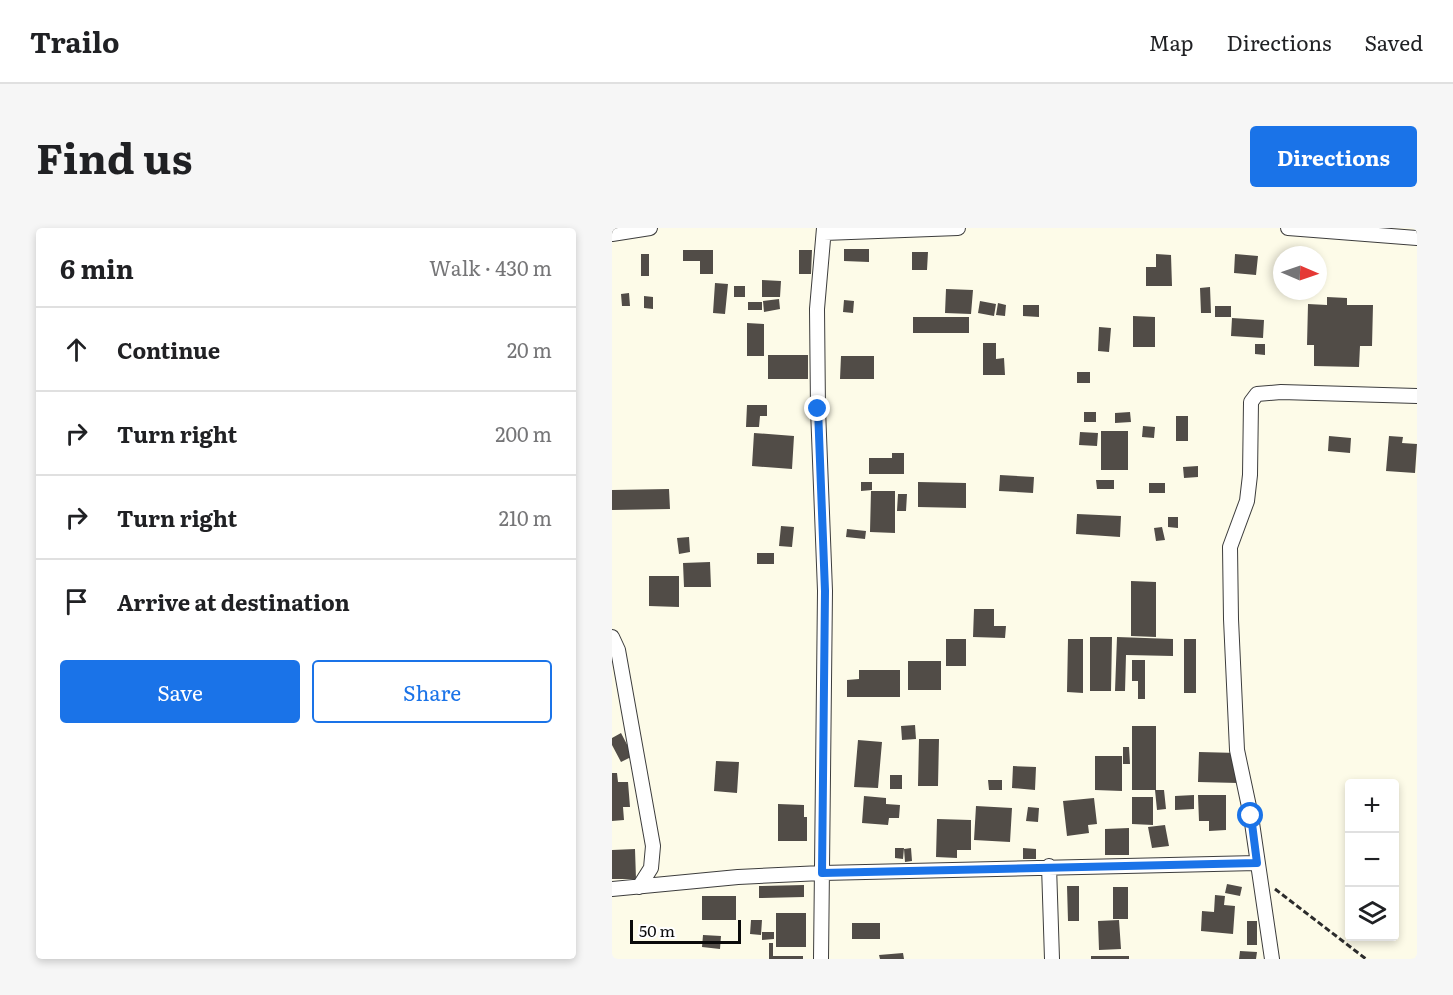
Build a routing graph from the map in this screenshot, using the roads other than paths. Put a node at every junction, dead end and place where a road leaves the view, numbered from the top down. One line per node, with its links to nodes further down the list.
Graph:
1 (650, 228): 5 (street)
2 (958, 228): 4 (street)
3 (1288, 228): 6 (street)
4 (824, 230): 11 (street)
5 (612, 234)
6 (1417, 238)
7 (1417, 396): 9 (street)
8 (612, 637): 12 (street)
9 (1257, 863): 10 (street); 16 (street)
10 (1049, 866): 11 (street); 15 (street)
11 (822, 873): 12 (street); 14 (street)
12 (639, 887): 13 (street)
13 (612, 889)
14 (821, 959)
15 (1052, 959)
16 (1272, 959)

